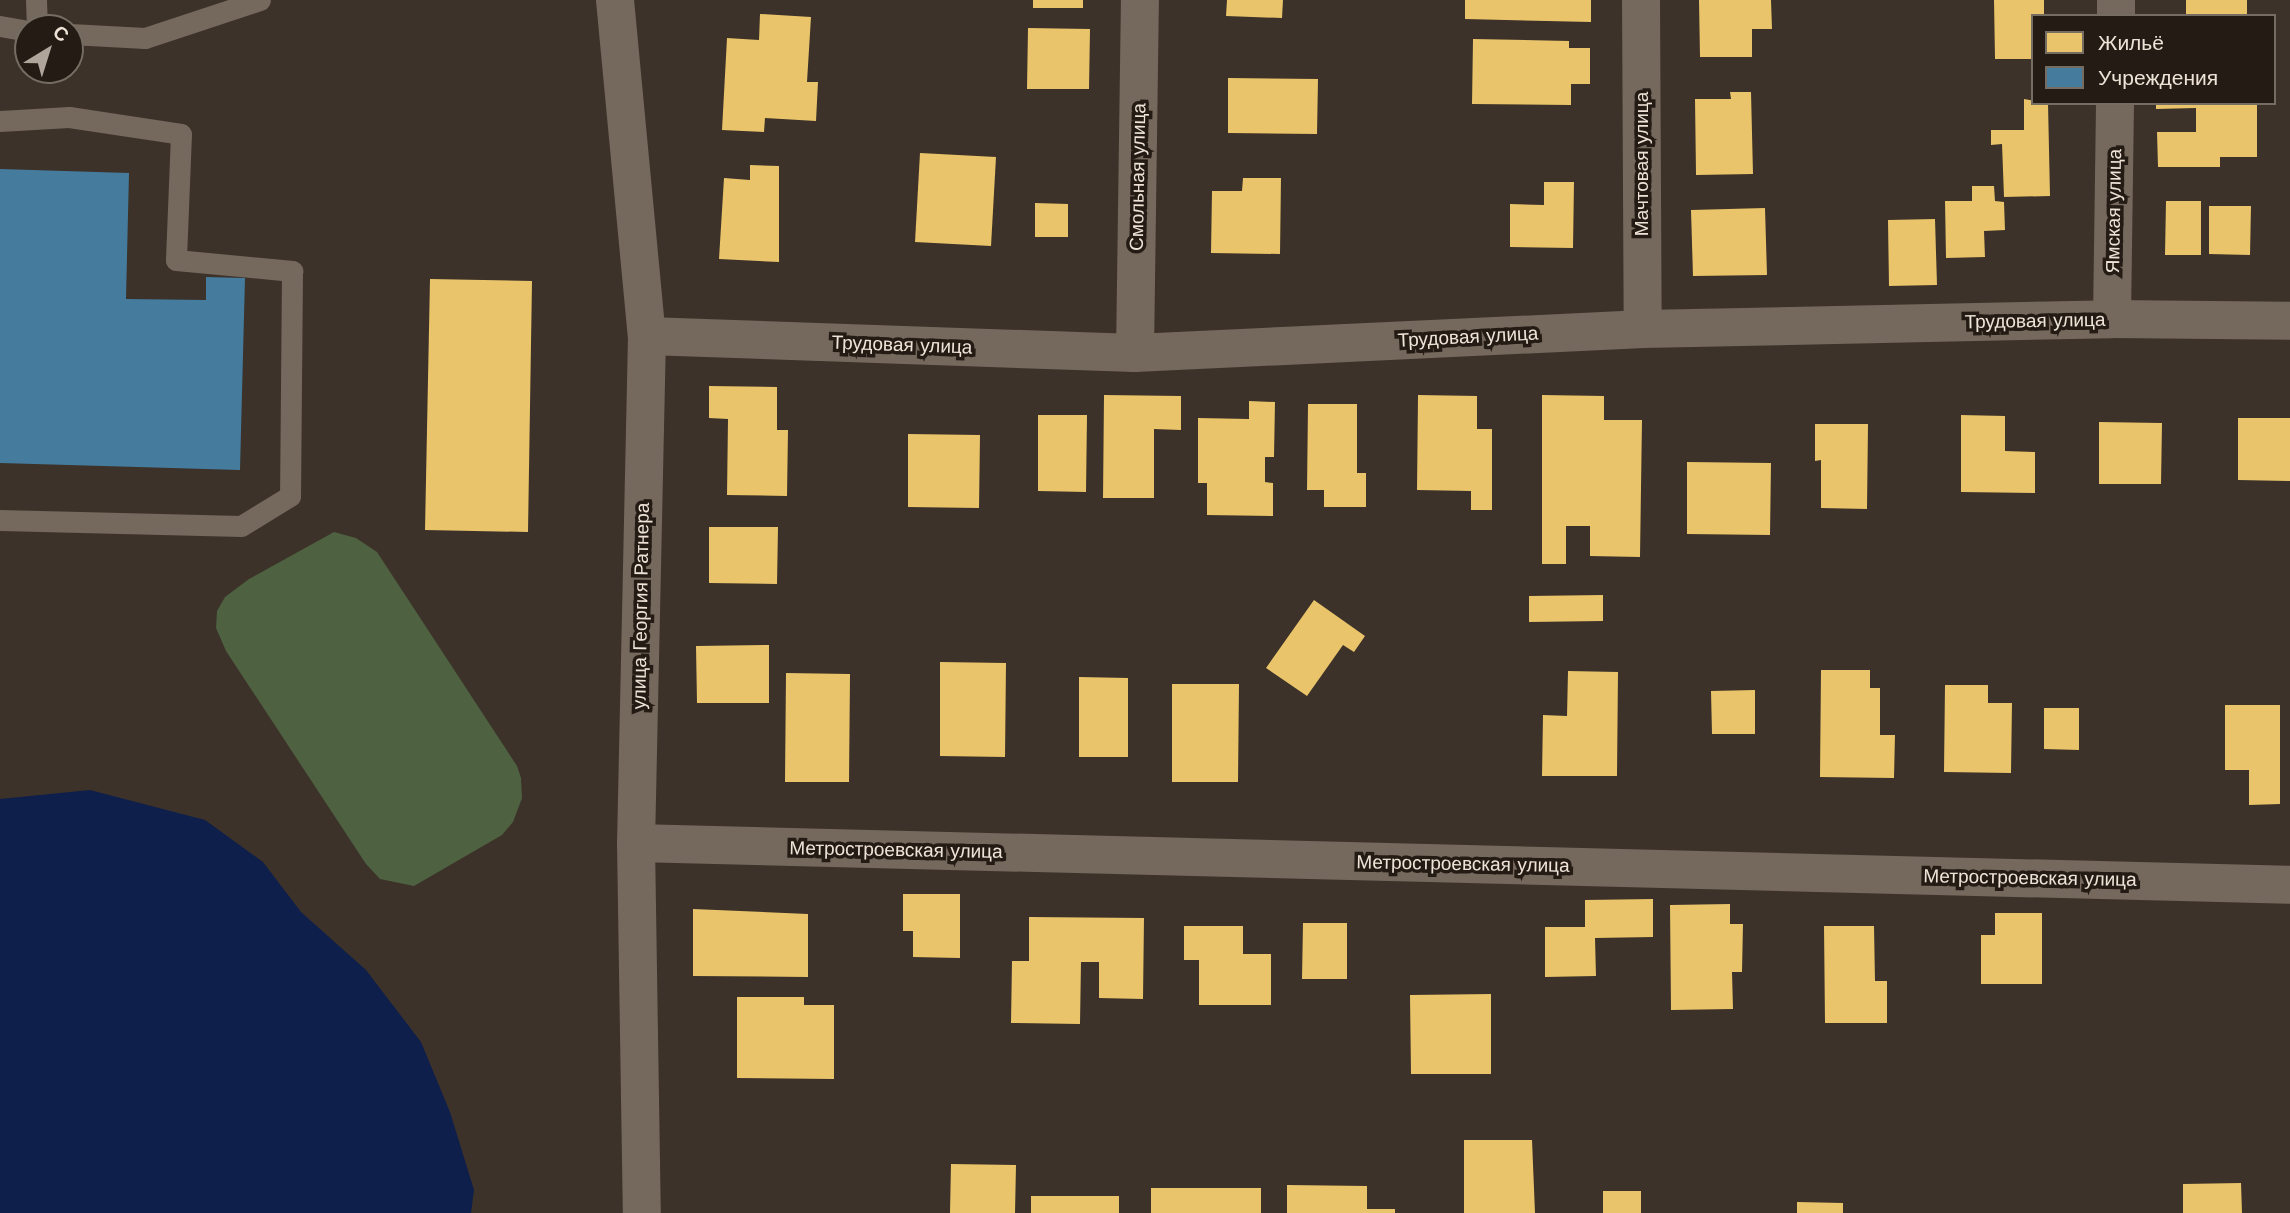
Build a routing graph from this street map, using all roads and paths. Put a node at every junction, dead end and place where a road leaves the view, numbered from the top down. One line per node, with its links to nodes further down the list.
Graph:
1 (260, 0): 5 (lane)
2 (615, 0): 11 (street, улица Георгия Ратнера)
3 (1140, 0): 12 (street, Смольная улица)
4 (1640, 0): 10 (street, Мачтовая улица)
5 (84, 35)
6 (2115, 105): 8 (street, Ямская улица)
7 (0, 121): 13 (lane)
8 (2112, 319): 9 (street, Трудовая улица); 10 (street, Трудовая улица)
9 (2290, 321)
10 (1643, 329): 12 (street, Трудовая улица)
11 (647, 336): 12 (street, Трудовая улица); 14 (street, улица Георгия Ратнера)
12 (1135, 353)
13 (0, 520)
14 (636, 843): 15 (street, Метростроевская улица); 16 (street, улица Георгия Ратнера)
15 (2290, 885)
16 (642, 1213)

